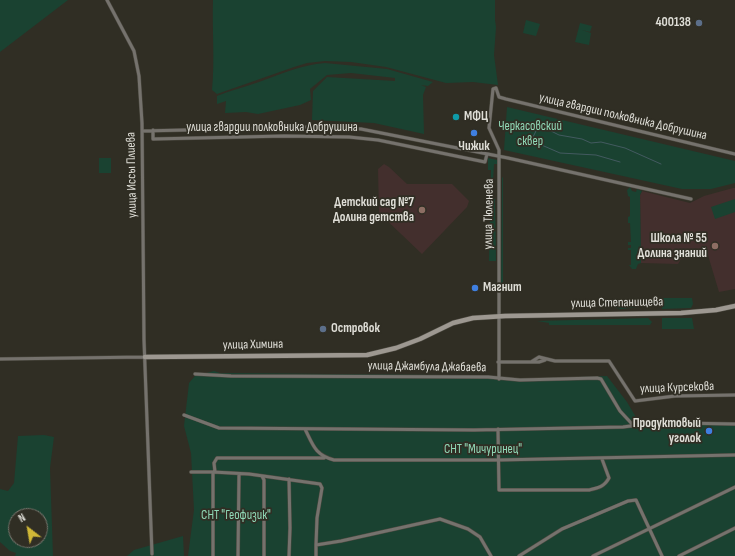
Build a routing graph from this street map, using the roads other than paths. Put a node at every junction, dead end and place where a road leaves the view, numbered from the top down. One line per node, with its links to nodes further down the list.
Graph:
1 (107, 0): 4 (street, улица Иссы Плиева)
2 (506, 99): 6 (street, улица гвардии полковника Добрушина); 7 (street, улица Тюленева)
3 (153, 130): 4 (street, улица гвардии полковника Добрушина); 5 (street, улица гвардии полковника Добрушина); 5 (street, улица гвардии полковника Добрушина)
4 (142, 131): 11 (street, улица Иссы Плиева)
5 (486, 154): 7 (street, улица гвардии полковника Добрушина)
6 (735, 154)
7 (499, 156): 8 (street, улица гвардии полковника Добрушина); 10 (street, улица Тюленева)
8 (691, 199)
9 (735, 306): 10 (street, улица Степанищева)
10 (498, 317): 11 (street, улица Химина); 13 (street, улица Тюленева)
11 (145, 357): 12 (street, улица Химина); 35 (street, улица Иссы Плиева)
12 (0, 359)
13 (498, 362): 15 (street, улица Тюленева); 16 (street, улица Курсекова)
14 (195, 374): 15 (street, улица Джамбула Джабаева)
15 (499, 379): 19 (street, улица Джамбула Джабаева)
16 (735, 395)
17 (184, 415): 20 (street)
18 (735, 424): 19 (street)
19 (633, 425): 21 (street)
20 (305, 429): 21 (street); 23 (street)
21 (498, 430): 25 (street)
22 (735, 455): 24 (street)
23 (324, 458): 25 (street); 27 (street)
24 (602, 459): 25 (street); 25 (street)
25 (498, 460)
26 (191, 472): 27 (street)
27 (214, 472): 28 (street); 36 (street)
28 (239, 474): 29 (street); 37 (street)
29 (262, 476): 30 (street); 38 (street)
30 (290, 479): 34 (street); 39 (street)
31 (735, 487): 33 (street)
32 (735, 528): 45 (street)
33 (650, 529): 42 (street); 43 (street); 44 (street)
34 (316, 545): 40 (street); 41 (street)
35 (152, 554)
36 (213, 556)
37 (238, 556)
38 (264, 556)
39 (288, 556)
40 (316, 556)
41 (491, 556)
42 (519, 556)
43 (593, 556)
44 (662, 556)
45 (679, 556)

